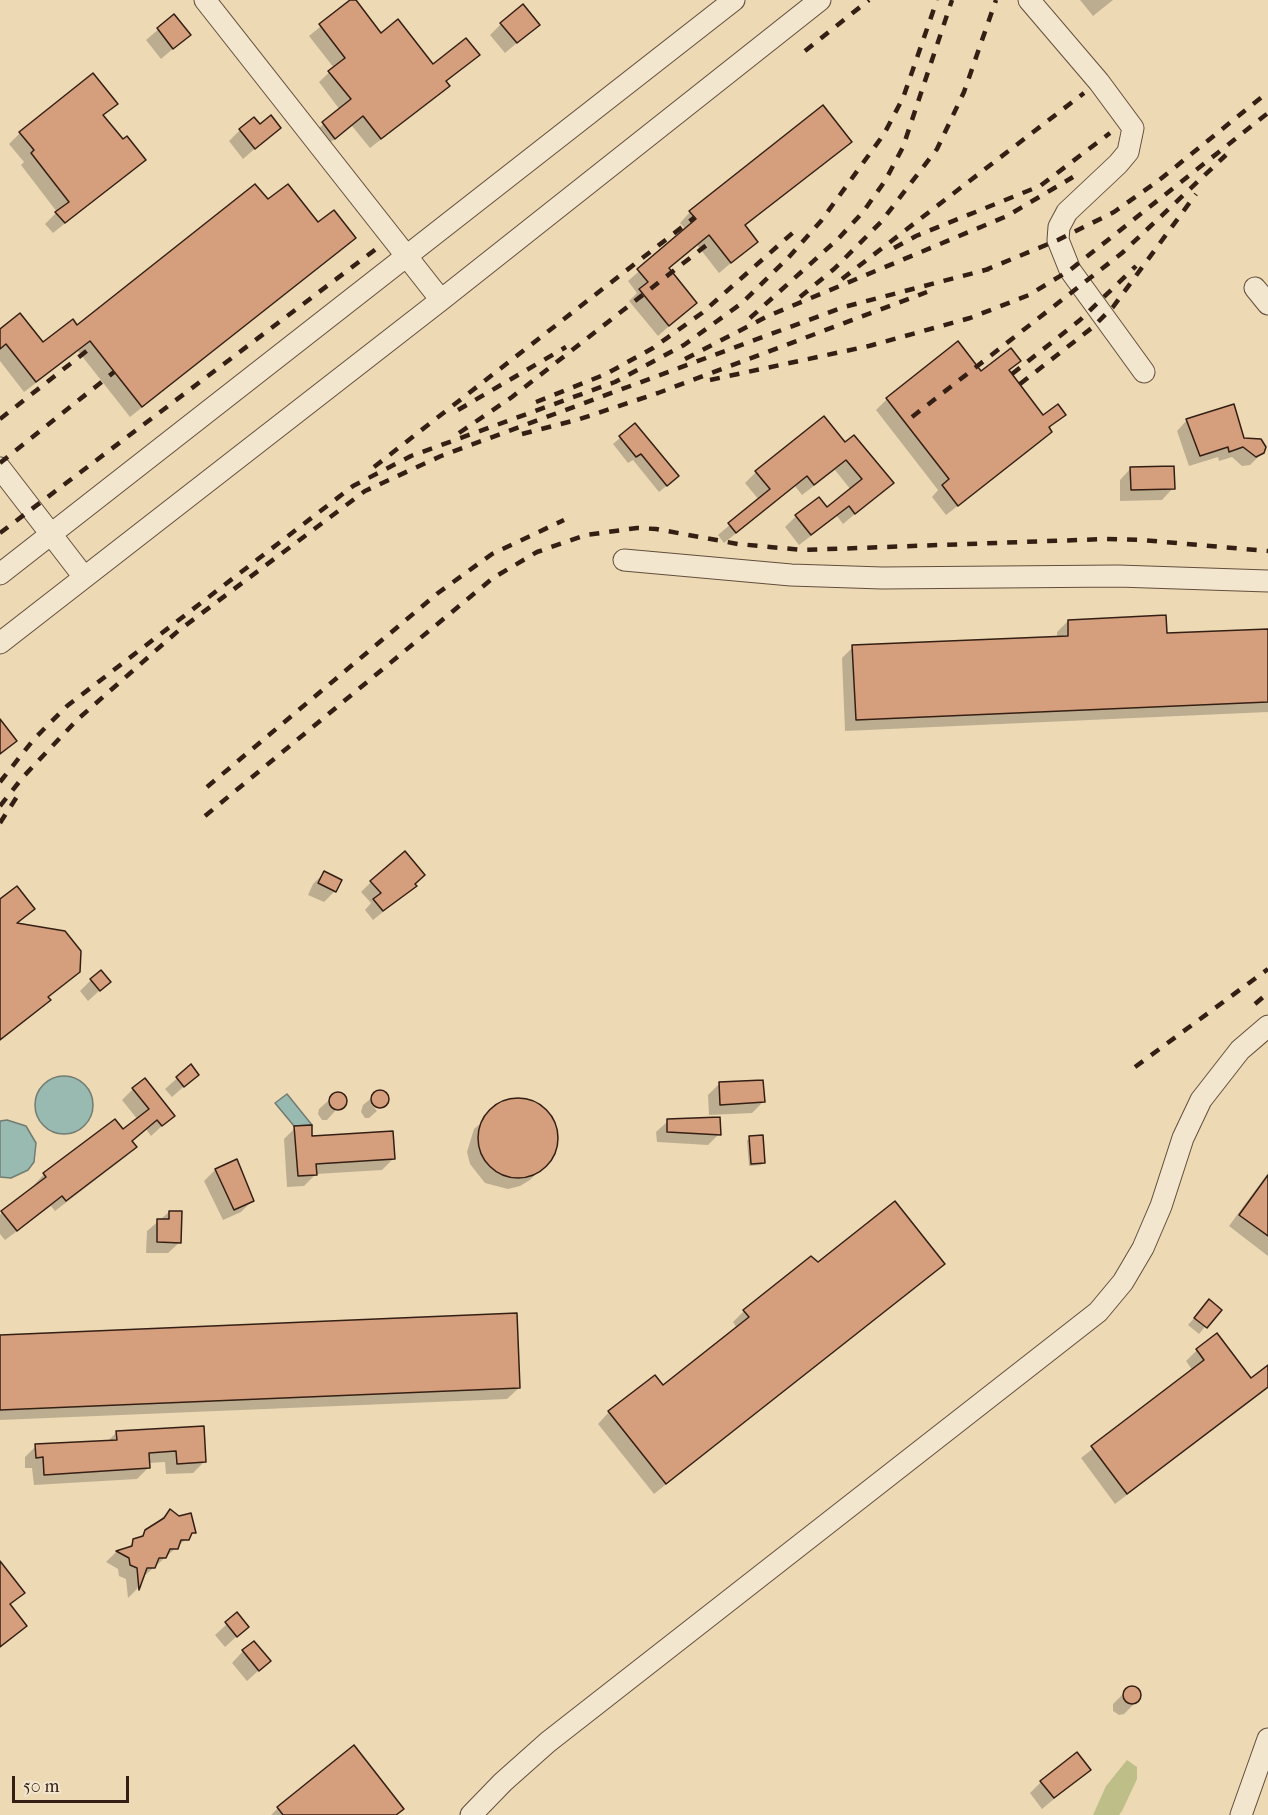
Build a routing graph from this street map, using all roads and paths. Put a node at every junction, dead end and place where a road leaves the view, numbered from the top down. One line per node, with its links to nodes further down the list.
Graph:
1 (205, 0): 5 (lane)
2 (734, 0): 5 (lane)
3 (820, 0): 6 (lane)
4 (1029, 0): 7 (lane)
5 (407, 257): 6 (lane); 9 (lane)
6 (441, 300): 12 (lane)
7 (1144, 372)
8 (0, 468): 9 (lane)
9 (51, 534): 11 (lane); 12 (lane)
10 (624, 560): 13 (lane)
11 (0, 574)
12 (84, 577): 14 (lane)
13 (1268, 581)
14 (0, 643)
15 (1268, 1026): 17 (lane)
16 (1268, 1739): 18 (lane)
17 (471, 1815)
18 (1240, 1815)

